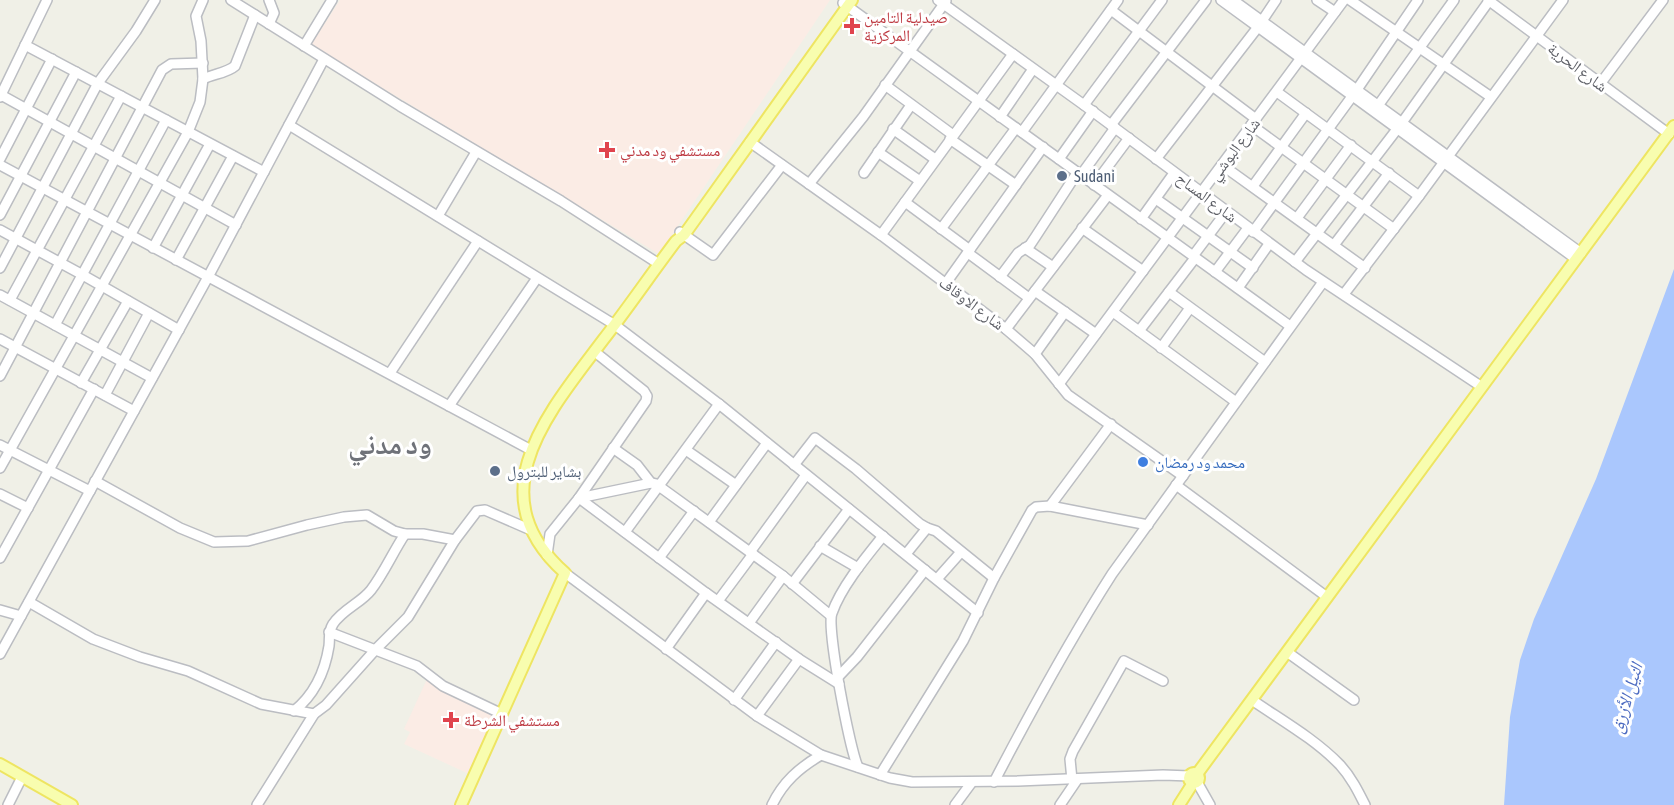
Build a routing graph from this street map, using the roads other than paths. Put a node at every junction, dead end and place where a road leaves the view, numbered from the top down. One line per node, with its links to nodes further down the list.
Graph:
1 (47, 0): 31 (street)
2 (155, 0): 45 (street)
3 (203, 0): 40 (street)
4 (231, 0): 25 (street)
5 (269, 0): 26 (street)
6 (332, 0): 32 (street)
7 (1118, 0): 23 (street)
8 (1162, 0): 28 (street)
9 (1206, 0): 35 (street)
10 (1221, 0): 27 (street)
11 (1276, 0): 27 (street)
12 (1317, 0): 24 (street)
13 (1344, 0): 24 (street, شارع البوشي)
14 (1350, 0): 29 (street)
15 (1418, 0): 29 (street)
16 (1454, 0): 33 (street)
17 (1489, 0): 30 (street, شارع الحرية); 41 (street)
18 (1563, 0): 30 (street)
19 (1663, 0): 46 (street)
20 (942, 1): 34 (street); 36 (street, شارع المساح)
21 (1236, 1): 27 (street)
22 (847, 2): 34 (street); 56 (main road)
23 (1111, 10): 28 (street); 48 (street)
24 (1335, 12): 37 (street, شارع البوشي)
25 (255, 15): 26 (street); 44 (street)
26 (269, 24): 32 (street)
27 (1260, 24): 37 (street); 49 (street)
28 (1139, 31): 35 (street); 58 (street)
29 (1397, 32): 33 (street); 51 (street)
30 (1536, 36): 46 (street, شارع الحرية); 54 (street)
31 (25, 45): 38 (street); 52 (street)
32 (304, 46): 39 (street)
33 (1420, 48): 41 (street); 59 (street)
34 (909, 52): 47 (street); 55 (street)
35 (1166, 53): 49 (street); 69 (street)
36 (1013, 54): 42 (street, شارع المساح); 55 (street)
37 (1303, 56): 50 (street, شارع البوشي); 51 (street)
38 (52, 59): 43 (street); 61 (street)
39 (324, 59): 68 (street); 85 (street)
40 (203, 63): 44 (street); 60 (street)
41 (1444, 64): 54 (street); 70 (street)
42 (1033, 69): 48 (street, شارع المساح); 64 (street)
43 (76, 72): 45 (street); 66 (street)
44 (203, 79): 75 (street)
45 (98, 83): 53 (street); 76 (street)
46 (1600, 84): 74 (street, شارع الحرية)
47 (885, 85): 57 (street); 110 (street)
48 (1056, 85): 58 (street, شارع المساح); 73 (street)
49 (1212, 87): 67 (street); 92 (street)
50 (1277, 92): 63 (street); 67 (street, شارع البوشي)
51 (1354, 94): 59 (street); 70 (street); 72 (street)
52 (0, 96): 61 (street)
53 (121, 96): 60 (street); 81 (street)
54 (1491, 97): 93 (street)
55 (979, 102): 64 (street); 77 (street)
56 (774, 103): 79 (main road); 143 (main road)
57 (911, 105): 71 (street); 77 (street)
58 (1084, 105): 62 (street, شارع المساح)
59 (1377, 106): 70 (street)
60 (143, 107): 65 (street); 88 (street)
61 (26, 109): 66 (street); 89 (street)
62 (1093, 111): 69 (street, شارع المساح); 91 (street)
63 (1306, 113): 72 (street); 84 (street)
64 (1000, 117): 73 (street)
65 (166, 120): 75 (street); 100 (street)
66 (49, 122): 76 (street); 106 (street)
67 (1254, 122): 84 (street); 99 (street, شارع البوشي)
68 (289, 125): 101 (street); 129 (street)
69 (1113, 127): 78 (street, شارع المساح); 105 (street)
70 (1399, 127): 93 (street); 94 (street)
71 (893, 129): 86 (street); 90 (street)
72 (1328, 129): 82 (street); 95 (street)
73 (1019, 130): 83 (street); 98 (street)
74 (1671, 130): 155 (main road)
75 (188, 132): 80 (street); 109 (street)
76 (71, 134): 81 (street); 114 (street)
77 (952, 137): 90 (street); 98 (street)
78 (1129, 138): 92 (street, شارع المساح); 112 (street)
79 (750, 142): 97 (street, شارع الاوقاف); 143 (main road)
80 (210, 144): 87 (street); 116 (street)
81 (94, 146): 88 (street); 121 (street)
82 (1351, 146): 94 (street); 107 (street)
83 (1043, 147): 91 (street); 111 (street)
84 (1281, 147): 95 (street); 113 (street)
85 (476, 152): 129 (street); 160 (street)
86 (878, 152): 103 (street); 108 (street)
87 (233, 156): 101 (street); 124 (street)
88 (116, 158): 100 (street); 127 (street)
89 (0, 159)
90 (935, 159): 108 (street)
91 (1059, 159): 105 (street)
92 (1156, 159): 102 (street, شارع المساح)
93 (1445, 160): 119 (street); 155 (street)
94 (1373, 161): 104 (street); 118 (street)
95 (1303, 163): 107 (street); 123 (street)
96 (0, 165): 106 (street)
97 (782, 165): 110 (street, شارع الاوقاف); 143 (street)
98 (987, 165): 111 (street); 136 (street)
99 (1222, 165): 113 (street); 115 (street, شارع البوشي)
100 (138, 170): 109 (street); 133 (street)
101 (264, 172): 134 (street)
102 (1174, 172): 115 (street, شارع المساح); 120 (street)
103 (864, 173)
104 (1389, 173): 119 (street); 125 (street)
105 (1079, 174): 112 (street); 151 (street)
106 (21, 176): 114 (street); 128 (street)
107 (1325, 179): 118 (street); 131 (street)
108 (920, 181): 122 (street)
109 (160, 183): 116 (street); 142 (street)
110 (809, 184): 141 (street, شارع الاوقاف)
111 (1016, 185): 153 (street)
112 (1094, 185): 117 (street)
113 (1253, 186): 123 (street)
114 (42, 188): 121 (street); 145 (street)
115 (1202, 193): 126 (street, شارع المساح); 130 (street, شارع البوشي)
116 (183, 195): 124 (street); 150 (street)
117 (1108, 195): 132 (street); 135 (street)
118 (1347, 195): 125 (street); 140 (street)
119 (1419, 196): 137 (street)
120 (1156, 199): 130 (street); 132 (street)
121 (65, 200): 127 (street); 152 (street)
122 (905, 202): 136 (street); 141 (street)
123 (1275, 202): 131 (street); 139 (street)
124 (205, 207): 134 (street); 157 (street)
125 (1363, 207): 137 (street); 149 (street)
126 (1226, 212): 139 (street, شارع المساح); 144 (street)
127 (87, 213): 133 (street); 158 (street)
128 (0, 216)
129 (438, 216): 147 (street)
130 (1183, 218): 144 (street); 146 (street, شارع البوشي)
131 (1297, 218): 140 (street)
132 (1141, 219): 146 (street)
133 (108, 224): 142 (street); 167 (street)
134 (236, 225): 168 (street)
135 (1083, 228): 161 (street); 165 (street)
136 (941, 229): 153 (street)
137 (1394, 229): 164 (street)
138 (0, 230): 145 (street)
139 (1250, 230): 148 (street, شارع المساح); 154 (street)
140 (1317, 233): 149 (street); 159 (street)
141 (880, 235): 172 (street, شارع الاوقاف)
142 (130, 236): 150 (street); 173 (street)
143 (680, 236): 160 (main road)
144 (1208, 236): 154 (street); 156 (street)
145 (16, 238): 152 (street); 162 (street)
146 (1168, 238): 156 (street); 165 (street, شارع البوشي)
147 (478, 242): 170 (street); 203 (street)
148 (1269, 244): 159 (street, شارع المساح); 163 (street)
149 (1334, 245): 164 (street)
150 (153, 248): 157 (street)
151 (1025, 248): 161 (street); 169 (street)
152 (38, 250): 158 (street); 179 (street)
153 (969, 252): 169 (street); 172 (street)
154 (1230, 252): 163 (street); 166 (street)
155 (1578, 256): 208 (main road)
156 (1194, 257): 166 (street); 175 (street)
157 (176, 260): 168 (street)
158 (60, 262): 167 (street); 184 (street)
159 (1295, 262): 171 (street, شارع المساح)
160 (659, 264): 187 (main road)
161 (1053, 267): 176 (street)
162 (0, 268)
163 (1253, 268): 174 (street)
164 (1365, 268): 177 (street)
165 (1143, 271): 183 (street, شارع البوشي)
166 (1215, 272): 174 (street)
167 (81, 274): 173 (street); 186 (street)
168 (208, 277): 190 (street); 203 (street)
169 (1000, 277): 176 (street)
170 (537, 278): 187 (street); 213 (street)
171 (1323, 282): 177 (street, شارع المساح); 188 (street)
172 (946, 283): 189 (street, شارع الاوقاف)
173 (103, 286): 180 (street); 193 (street)
174 (1238, 288): 188 (street)
175 (1169, 292): 181 (street); 191 (street)
176 (1032, 294): 182 (street); 189 (street)
177 (1344, 294): 208 (street, شارع المساح)
178 (0, 295): 179 (street)
179 (10, 300): 184 (street)
180 (128, 301): 185 (street); 197 (street)
181 (1190, 308): 196 (street); 201 (street)
182 (1065, 312): 192 (street); 199 (street)
183 (1113, 312): 191 (street); 192 (street, شارع البوشي)
184 (33, 313): 186 (street); 195 (street)
185 (149, 313): 190 (street); 200 (street)
186 (55, 325): 193 (street)
187 (615, 325): 198 (main road); 212 (street)
188 (1290, 326): 201 (street)
189 (1006, 329): 199 (street, شارع الاوقاف)
190 (179, 330): 205 (street)
191 (1139, 331): 196 (street)
192 (1096, 334): 207 (street, شارع البوشي)
193 (75, 336): 197 (street); 202 (street)
194 (0, 339): 195 (street)
195 (14, 347): 202 (street); 204 (street)
196 (1161, 348): 211 (street)
197 (100, 350): 200 (street); 206 (street)
198 (595, 352): 218 (street); 220 (main road)
199 (1035, 354): 207 (street, شارع الاوقاف)
200 (123, 362): 205 (street); 210 (street)
201 (1265, 362): 211 (street)
202 (55, 369): 206 (street); 219 (street)
203 (390, 373): 213 (street)
204 (0, 376)
205 (152, 378): 214 (street)
206 (81, 382): 209 (street)
207 (1059, 384): 215 (street, شارع الاوقاف)
208 (1482, 387): 261 (main road)
209 (94, 389): 210 (street); 224 (street)
210 (105, 395): 214 (street)
211 (1236, 402): 226 (street)
212 (718, 404): 216 (street); 221 (street)
213 (449, 406): 220 (street)
214 (134, 411): 227 (street)
215 (1111, 424): 226 (street, شارع الاوقاف); 234 (street)
216 (767, 443): 222 (street); 229 (street)
217 (0, 445): 219 (street)
218 (613, 448): 228 (street); 233 (street)
219 (10, 450): 223 (street); 224 (street)
220 (531, 450): 241 (main road)
221 (687, 450): 228 (street); 229 (street)
222 (794, 465): 225 (street); 240 (street)
223 (0, 468)
224 (49, 470): 231 (street); 235 (street)
225 (806, 475): 236 (street); 248 (street)
226 (1183, 476): 230 (street)
227 (95, 481): 231 (street); 243 (street)
228 (656, 485): 233 (street); 237 (street); 242 (street)
229 (736, 485): 238 (street)
230 (1176, 485): 239 (street); 261 (street)
231 (90, 491): 263 (street)
232 (0, 494): 235 (street)
233 (579, 498): 242 (street); 250 (street)
234 (1050, 506): 239 (street); 257 (street)
235 (28, 508): 251 (street)
236 (849, 509): 244 (street); 246 (street)
237 (694, 511): 238 (street); 252 (street)
238 (709, 522): 248 (street)
239 (1149, 525): 293 (street)
240 (927, 528): 247 (street); 249 (street)
241 (531, 530): 245 (street); 250 (main road)
242 (625, 532): 252 (street)
243 (405, 534): 245 (street); 269 (street)
244 (883, 536): 249 (street); 253 (street)
245 (455, 540): 271 (street)
246 (820, 546): 253 (street); 259 (street)
247 (961, 552): 257 (street); 258 (street)
248 (751, 553): 256 (street); 262 (street)
249 (906, 554): 254 (street)
250 (547, 555): 255 (main road)
251 (0, 558)
252 (659, 558): 260 (street)
253 (858, 567): 266 (street)
254 (925, 570): 258 (street); 276 (street)
255 (565, 573): 272 (street); 283 (main road)
256 (783, 576): 259 (street); 268 (street)
257 (994, 578): 265 (street)
258 (937, 579): 265 (street)
259 (792, 584): 266 (street)
260 (706, 593): 262 (street); 272 (street)
261 (1327, 597): 273 (main road)
262 (718, 601): 268 (street)
263 (29, 602): 267 (street); 281 (street)
264 (0, 610): 267 (street)
265 (978, 613): 288 (street)
266 (830, 615): 276 (street)
267 (21, 616): 274 (street)
268 (749, 623): 270 (street)
269 (329, 632): 271 (street); 281 (street)
270 (776, 642): 275 (street); 278 (street)
271 (376, 649): 282 (street); 283 (street)
272 (666, 649): 278 (street)
273 (1287, 652): 279 (main road); 280 (street)
274 (0, 654)
275 (799, 659): 276 (street); 284 (street)
276 (839, 680): 287 (street)
277 (1163, 681): 291 (street)
278 (734, 700): 284 (street)
279 (1252, 700): 290 (main road); 303 (street)
280 (1354, 700)
281 (294, 711): 282 (street)
282 (314, 714): 296 (street)
283 (502, 714): 297 (main road)
284 (757, 716): 285 (street)
285 (821, 756): 287 (street); 298 (street)
286 (0, 764): 289 (main road)
287 (858, 767): 288 (street)
288 (880, 775): 292 (street)
289 (22, 777): 294 (street); 295 (main road)
290 (1194, 779): 291 (street); 301 (main road); 302 (street)
291 (1074, 780): 293 (street); 300 (street)
292 (972, 782): 293 (street); 299 (street)
293 (994, 782)
294 (8, 805)
295 (72, 805)
296 (257, 805)
297 (461, 805)
298 (772, 805)
299 (955, 805)
300 (1060, 805)
301 (1179, 805)
302 (1210, 805)
303 (1365, 805)

